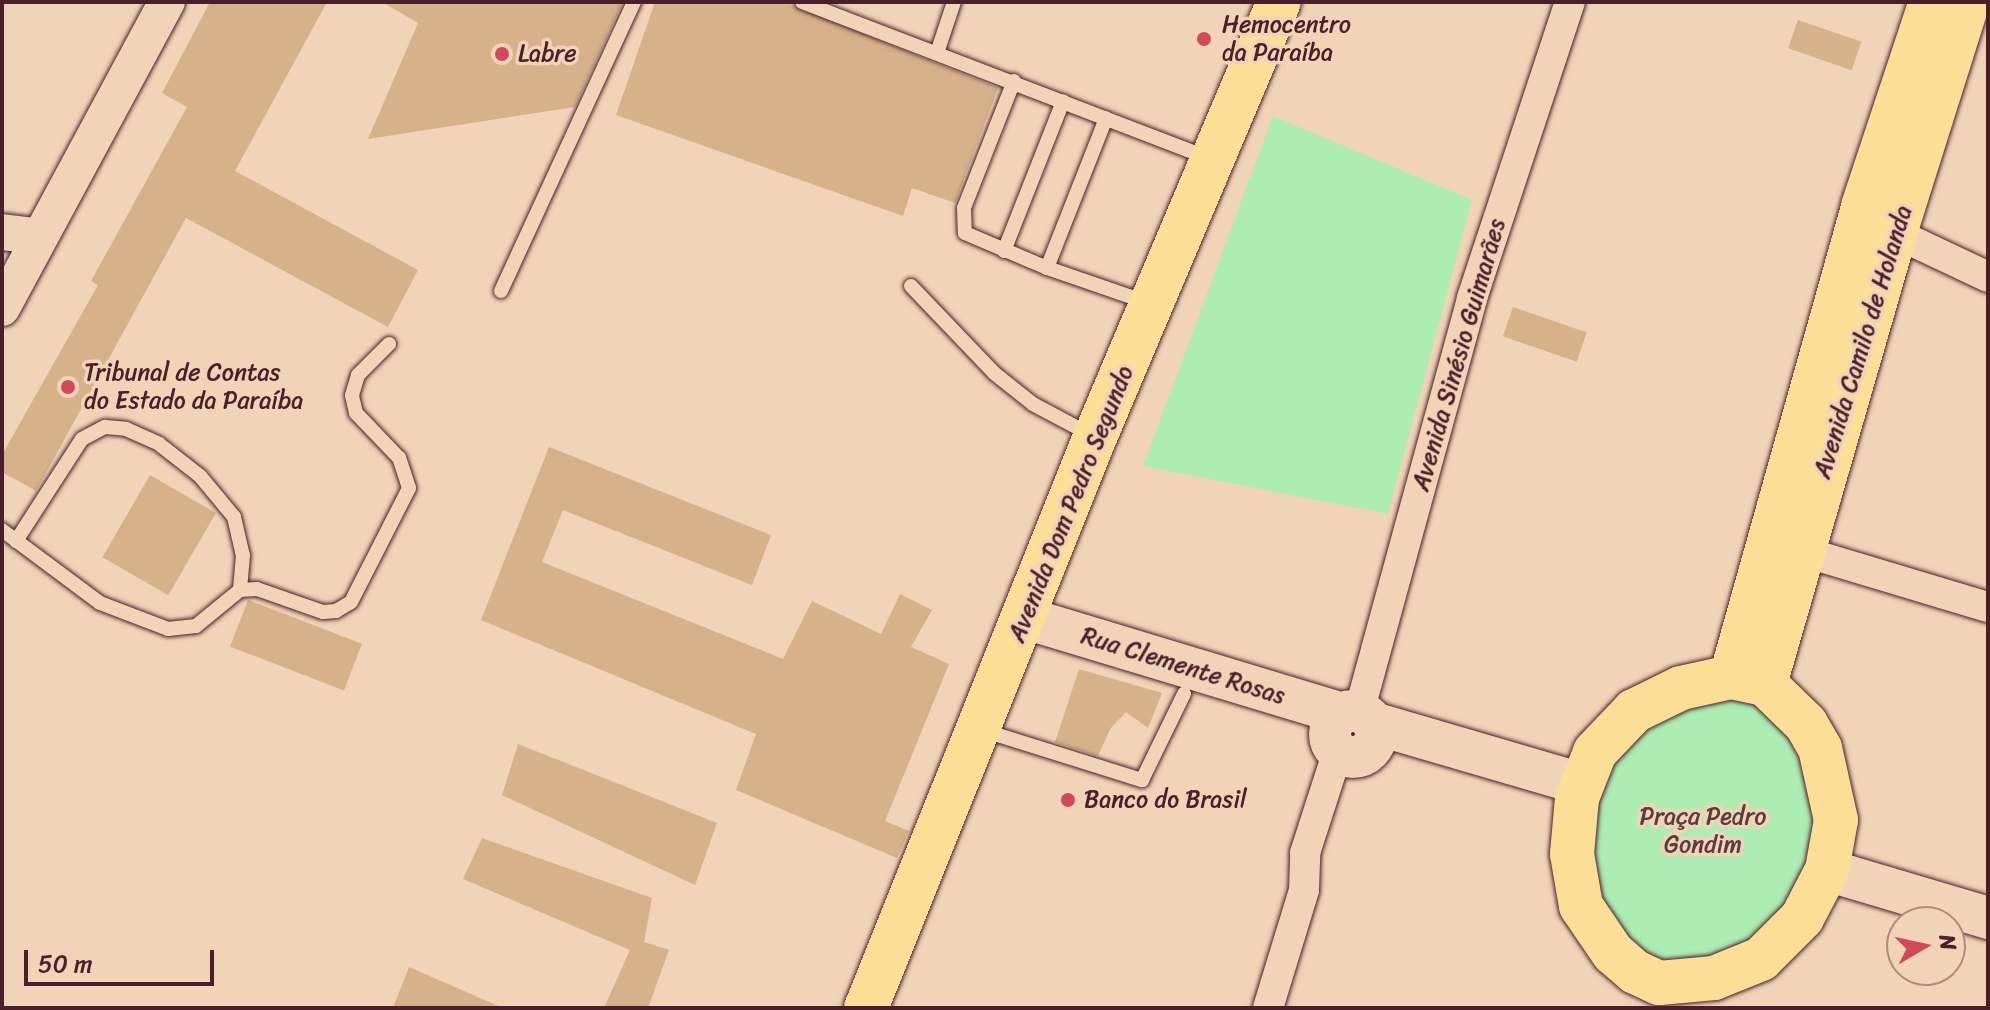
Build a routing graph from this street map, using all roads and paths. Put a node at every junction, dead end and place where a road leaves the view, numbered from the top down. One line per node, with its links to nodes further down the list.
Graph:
1 (167, 2): 16 (street)
2 (634, 2): 21 (lane)
3 (802, 2): 9 (lane)
4 (954, 2): 9 (lane)
5 (1279, 2): 13 (main road, Avenida Dom Pedro Segundo)
6 (1570, 2): 35 (street, Avenida Sinésio Guimarães)
7 (1931, 2): 32 (main road, Avenida Camilo de Holanda)
8 (1968, 2): 15 (main road, Avenida Camilo de Holanda)
9 (937, 53): 10 (lane)
10 (1014, 81): 11 (lane); 17 (lane)
11 (1063, 101): 12 (lane); 17 (lane)
12 (1106, 118): 13 (lane); 18 (lane)
13 (1214, 161): 22 (main road, Avenida Dom Pedro Segundo)
14 (2, 232): 16 (street)
15 (1895, 233): 19 (street); 28 (main road, Avenida Camilo de Holanda)
16 (40, 237): 23 (street)
17 (1004, 251): 18 (lane)
18 (1047, 268): 22 (lane)
19 (1988, 277)
20 (911, 286): 25 (lane)
21 (501, 291)
22 (1153, 304): 25 (main road, Avenida Dom Pedro Segundo)
23 (2, 308)
24 (389, 344): 29 (lane)
25 (1095, 437): 31 (main road, Avenida Dom Pedro Segundo)
26 (2, 530): 27 (lane)
27 (16, 541): 29 (lane); 29 (lane)
28 (1801, 551): 30 (street); 32 (main road, Avenida Camilo de Holanda)
29 (240, 590)
30 (1988, 607)
31 (1021, 629): 33 (main road, Rua Clemente Rosas); 34 (main road, Avenida Dom Pedro Segundo); 35 (main road, Rua Clemente Rosas)
32 (1748, 681): 36 (main road); 37 (main road)
33 (1184, 694): 34 (lane); 35 (main road, Rua Clemente Rosas)
34 (978, 729): 40 (main road, Avenida Dom Pedro Segundo)
35 (1352, 735): 36 (main road, Rua Clemente Rosas); 41 (street, Avenida Sinésio Guimarães)
36 (1578, 796): 39 (main road)
37 (1827, 870): 38 (main road); 39 (main road)
38 (1988, 918)
39 (1656, 996)
40 (866, 1008)
41 (1268, 1008)

